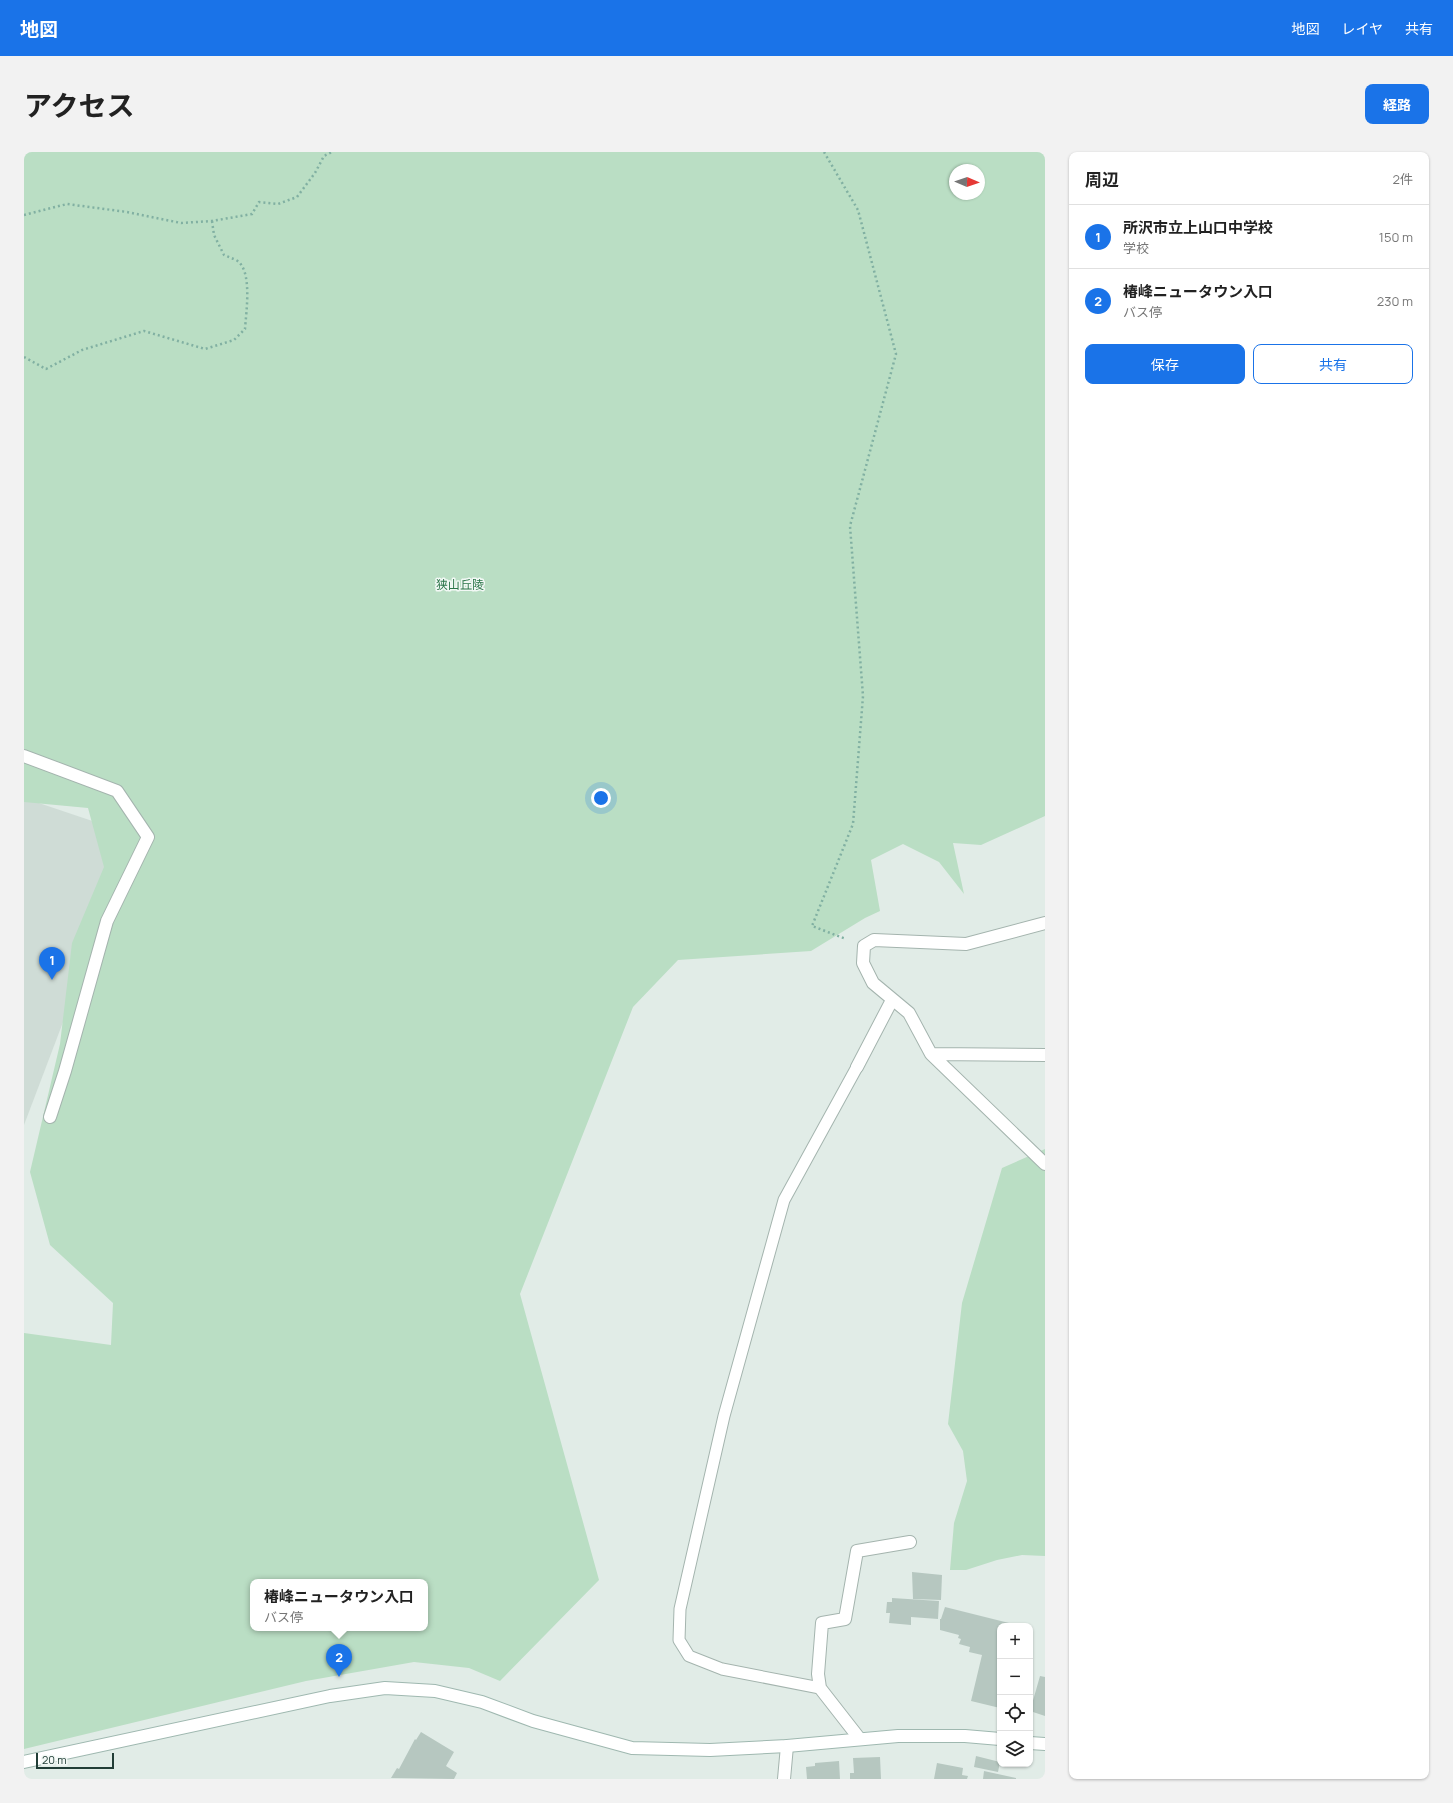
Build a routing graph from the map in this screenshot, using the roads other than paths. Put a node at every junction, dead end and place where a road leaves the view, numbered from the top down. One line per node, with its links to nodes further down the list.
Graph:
1 (24, 756): 7 (street)
2 (1045, 924): 3 (street)
3 (892, 1000): 4 (street); 6 (street)
4 (930, 1054): 5 (street); 8 (street)
5 (1045, 1055)
6 (857, 1067): 10 (lane)
7 (50, 1117)
8 (1045, 1164)
9 (910, 1542): 10 (street)
10 (820, 1688): 11 (street)
11 (859, 1738): 12 (street); 15 (street)
12 (997, 1739)
13 (1033, 1743): 14 (street)
14 (1045, 1744)
15 (787, 1746): 16 (street); 17 (street)
16 (24, 1762)
17 (784, 1779)

